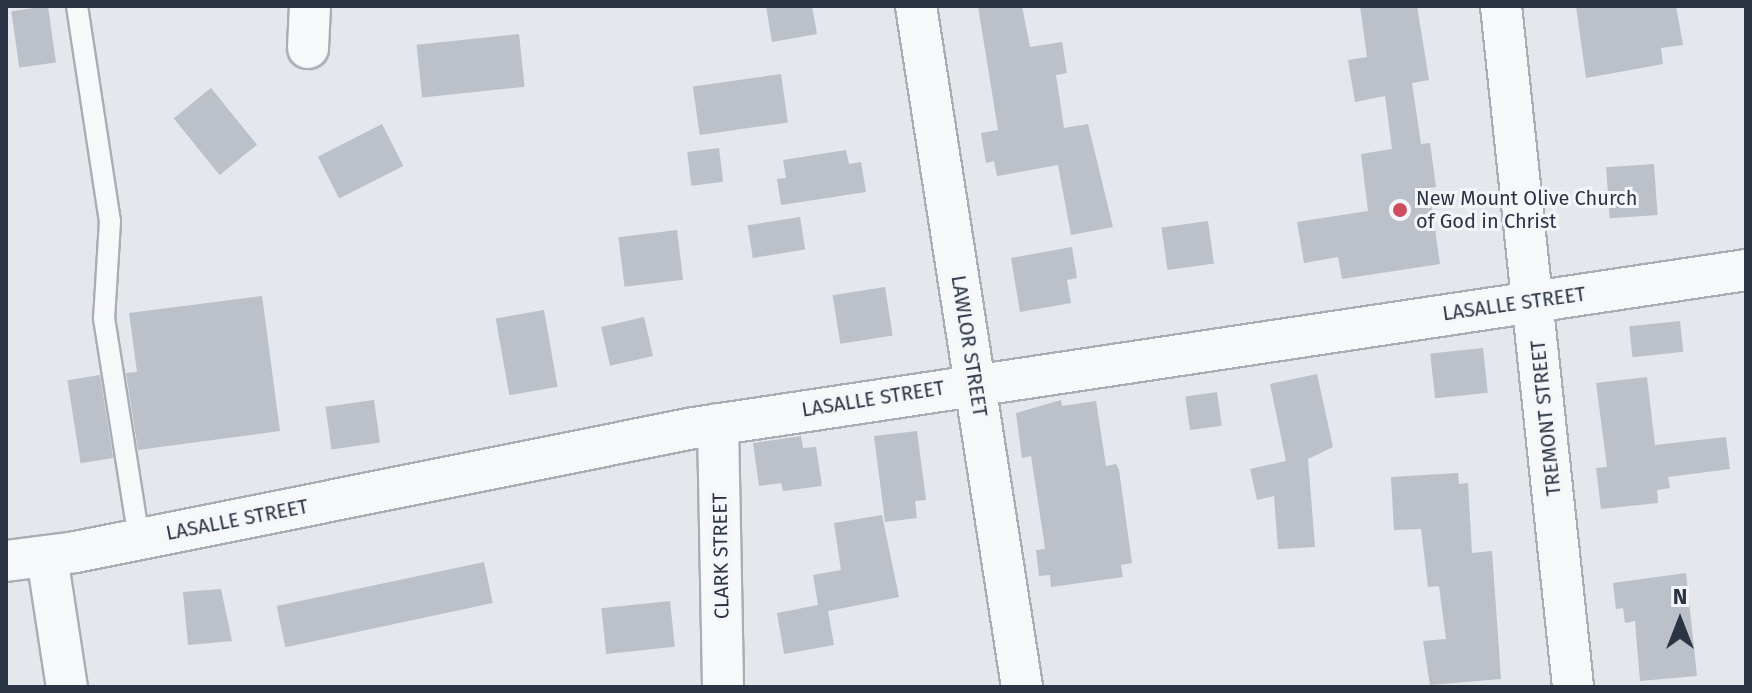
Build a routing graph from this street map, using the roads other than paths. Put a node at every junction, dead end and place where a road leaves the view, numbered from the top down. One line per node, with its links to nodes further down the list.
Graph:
1 (77, 6): 10 (lane)
2 (310, 6): 5 (street)
3 (916, 6): 8 (street, LAWLOR STREET)
4 (1501, 6): 7 (street, TREMONT STREET)
5 (308, 48)
6 (1746, 270): 7 (street, LASALLE STREET)
7 (1534, 301): 8 (street, LASALLE STREET); 16 (street, TREMONT STREET)
8 (976, 384): 9 (street, LASALLE STREET); 15 (street, LAWLOR STREET)
9 (718, 424): 10 (street, LASALLE STREET); 14 (street, CLARK STREET)
10 (139, 539): 11 (street, LASALLE STREET)
11 (47, 557): 12 (street, LASALLE STREET); 13 (street)
12 (6, 561)
13 (67, 687)
14 (723, 687)
15 (1022, 687)
16 (1573, 687)

